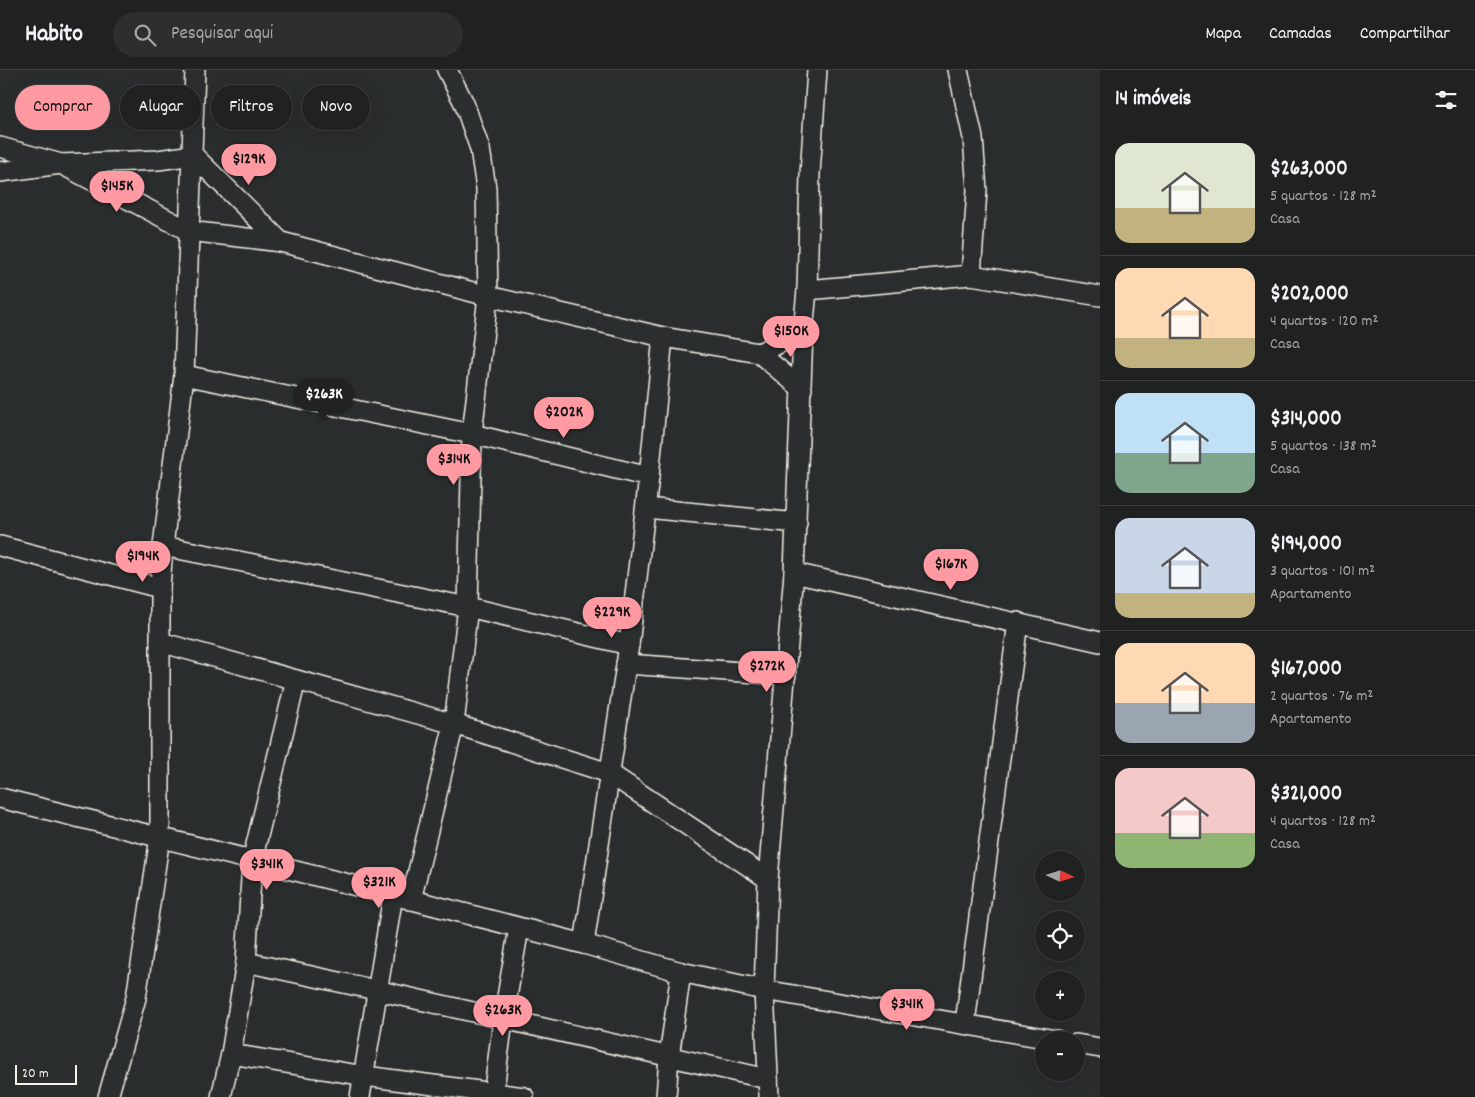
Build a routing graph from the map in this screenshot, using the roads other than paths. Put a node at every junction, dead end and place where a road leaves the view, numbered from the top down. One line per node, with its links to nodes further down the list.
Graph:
1 (195, 70): 6 (street)
2 (447, 70): 13 (street)
3 (817, 70): 12 (street)
4 (958, 70): 11 (street)
5 (0, 147): 7 (street)
6 (193, 155): 7 (street); 9 (street); 10 (street)
7 (61, 164): 8 (street); 9 (street)
8 (0, 172)
9 (189, 231): 10 (street); 18 (street)
10 (281, 242): 13 (street)
11 (970, 275): 12 (street); 14 (street)
12 (807, 290): 15 (street)
13 (488, 296): 16 (street); 20 (street)
14 (1100, 296)
15 (803, 332): 17 (street); 19 (street)
16 (663, 337): 17 (street); 21 (street)
17 (759, 353): 19 (street)
18 (184, 375): 20 (street); 25 (street)
19 (802, 388): 23 (street)
20 (472, 434): 21 (street); 28 (street)
21 (650, 477): 22 (street)
22 (646, 508): 23 (street); 32 (street)
23 (797, 523): 26 (street)
24 (0, 546): 27 (street)
25 (163, 546): 27 (street); 28 (street)
26 (794, 573): 29 (street); 34 (street)
27 (160, 588): 30 (street)
28 (468, 607): 32 (street); 36 (street)
29 (1018, 622): 31 (street); 51 (street)
30 (160, 642): 35 (street); 39 (street)
31 (1100, 642)
32 (629, 645): 33 (street)
33 (626, 664): 34 (street); 37 (street)
34 (786, 675): 41 (street)
35 (296, 680): 36 (street); 40 (street)
36 (454, 724): 37 (street); 43 (street)
37 (609, 774): 41 (street); 45 (street)
38 (0, 798): 39 (street)
39 (160, 837): 40 (street); 60 (street)
40 (252, 861): 42 (street); 46 (street)
41 (768, 879): 49 (street)
42 (392, 895): 43 (street); 48 (street)
43 (411, 900): 44 (street)
44 (519, 928): 45 (street); 50 (street)
45 (584, 944): 47 (street)
46 (246, 962): 48 (street); 55 (street)
47 (681, 972): 49 (street); 56 (street)
48 (376, 990): 50 (street); 57 (street)
49 (764, 990): 51 (street); 58 (street)
50 (503, 1020): 56 (street); 59 (street)
51 (965, 1023): 52 (street)
52 (1035, 1036)
53 (1085, 1046): 54 (street)
54 (1100, 1048)
55 (231, 1054): 57 (street); 61 (street)
56 (669, 1057): 58 (street); 64 (street)
57 (365, 1076): 59 (street); 62 (street)
58 (768, 1088)
59 (493, 1095): 63 (street)
60 (108, 1097)
61 (220, 1097)
62 (360, 1097)
63 (524, 1097)
64 (666, 1097)

